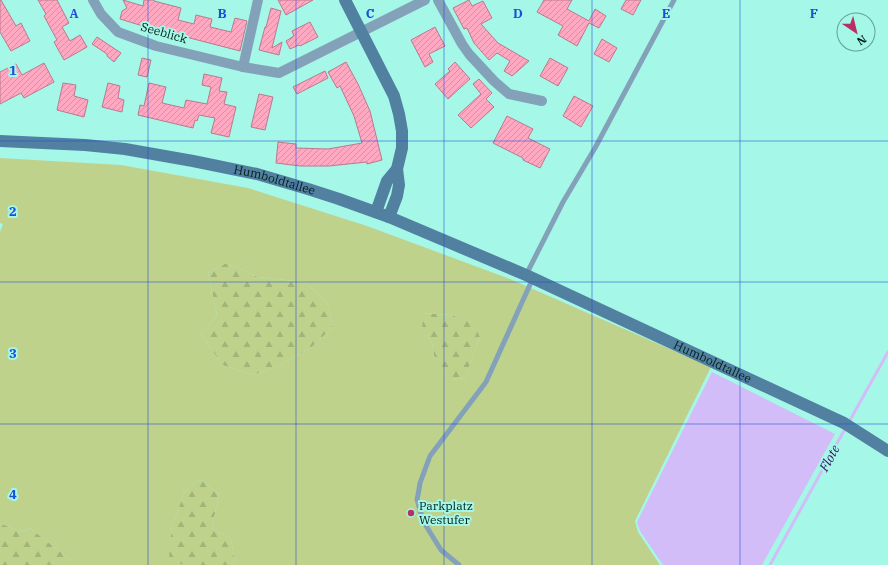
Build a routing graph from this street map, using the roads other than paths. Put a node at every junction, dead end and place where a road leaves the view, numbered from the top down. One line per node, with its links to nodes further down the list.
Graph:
1 (93, 0): 8 (street, Seeblick)
2 (258, 0): 8 (street)
3 (345, 0): 7 (street)
4 (425, 0): 7 (street, Seeblick)
5 (438, 0): 9 (street)
6 (674, 0): 14 (lane)
7 (362, 32): 8 (street, Seeblick); 11 (street)
8 (243, 67)
9 (542, 101)
10 (0, 141): 12 (street, Humboldtallee)
11 (398, 169): 12 (street); 13 (street)
12 (376, 212): 13 (street, Humboldtallee)
13 (389, 217): 14 (street, Humboldtallee)
14 (530, 277): 15 (street, Humboldtallee); 16 (lane)
15 (888, 451)
16 (459, 565)

